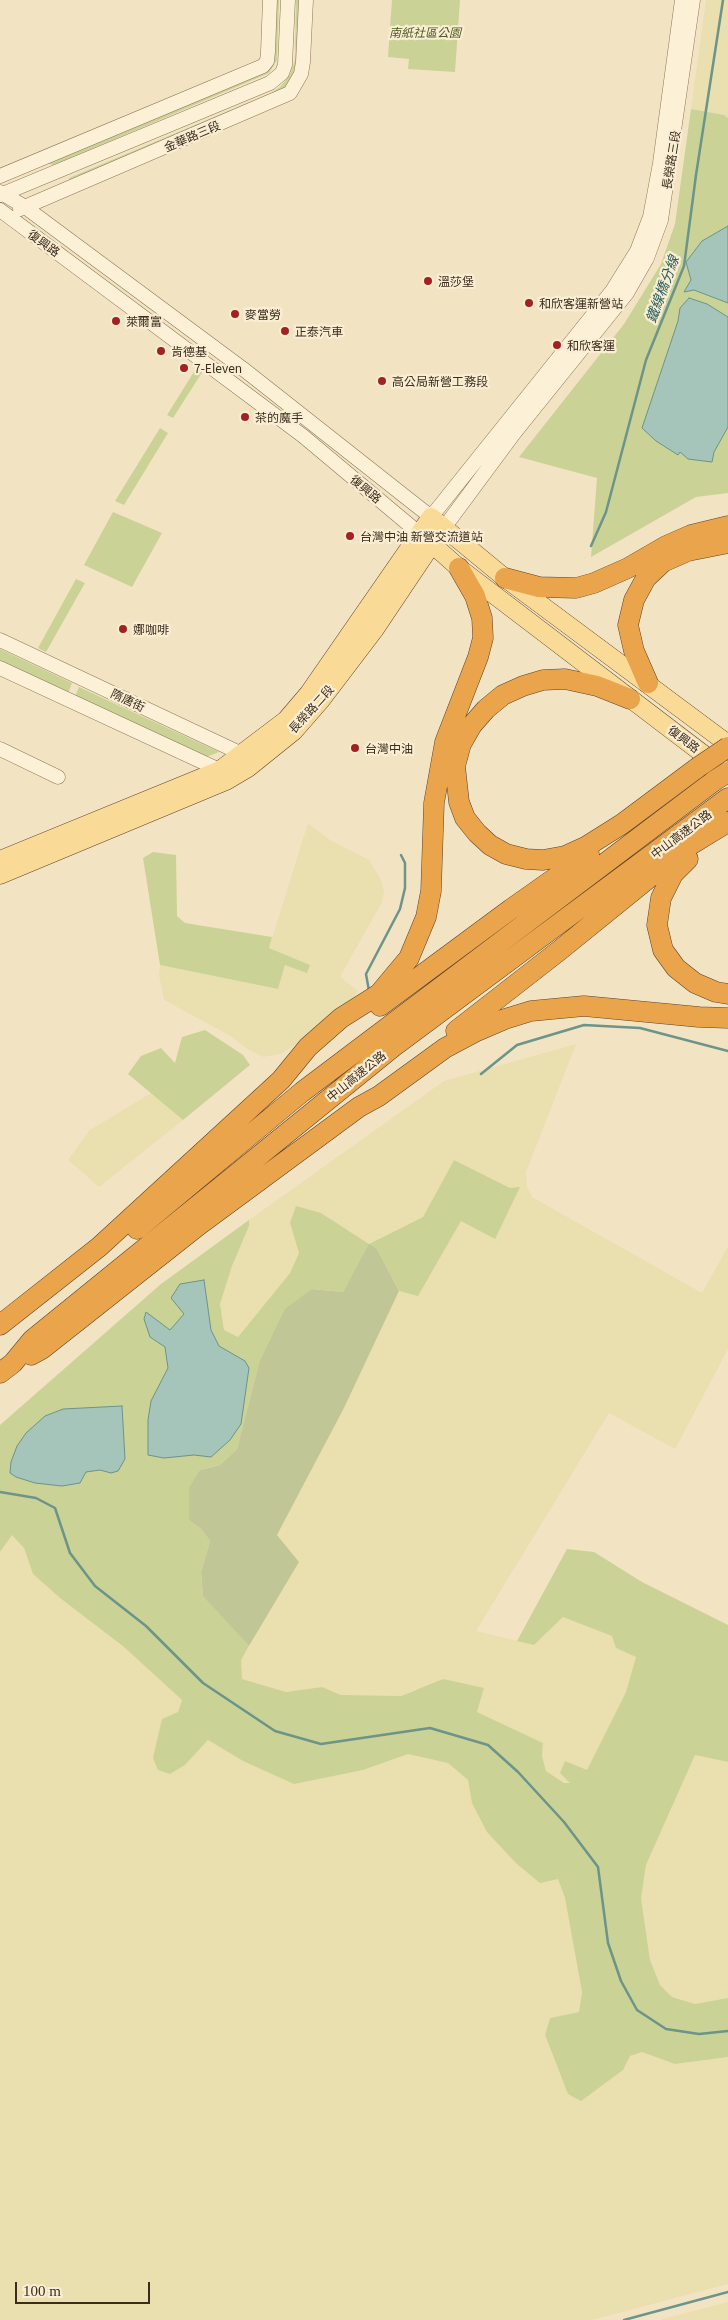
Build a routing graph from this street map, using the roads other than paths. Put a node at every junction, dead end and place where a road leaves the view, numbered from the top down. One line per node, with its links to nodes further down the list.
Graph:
1 (270, 0): 6 (street)
2 (288, 0): 7 (street, 金華路三段)
3 (306, 0): 8 (street, 金華路三段)
4 (682, 0): 10 (street, 長榮路三段)
5 (694, 0): 10 (street, 長榮路三段)
6 (0, 176)
7 (1, 194): 8 (street, 復興路)
8 (25, 207): 9 (street, 金華路三段); 11 (street, 復興路)
9 (1, 213): 13 (street, 復興路)
10 (609, 305): 11 (street, 長榮路三段)
11 (437, 522): 13 (main road, 長榮路二段); 16 (main road, 復興路)
12 (728, 526): 16 (highway)
13 (425, 538): 15 (main road, 復興路); 23 (main road, 長榮路二段)
14 (728, 543): 19 (highway)
15 (459, 568): 20 (main road, 復興路); 32 (highway)
16 (505, 578): 19 (main road, 復興路)
17 (0, 640): 23 (street, 隋唐街)
18 (0, 668): 23 (street, 隋唐街)
19 (648, 683): 21 (main road, 復興路)
20 (630, 699): 24 (main road, 復興路); 28 (highway)
21 (728, 746): 28 (highway, bridge)
22 (0, 749): 25 (street)
23 (236, 767): 29 (main road, 長榮路二段)
24 (723, 775): 35 (highway, 中山高速公路)
25 (58, 777)
26 (728, 798): 36 (highway, 中山高速公路)
27 (726, 823): 30 (highway); 33 (highway)
28 (622, 824): 32 (highway)
29 (4, 866)
30 (728, 994)
31 (728, 1018): 33 (highway)
32 (281, 1080): 34 (highway)
33 (359, 1107): 36 (highway)
34 (0, 1325)
35 (0, 1340)
36 (6, 1368)

